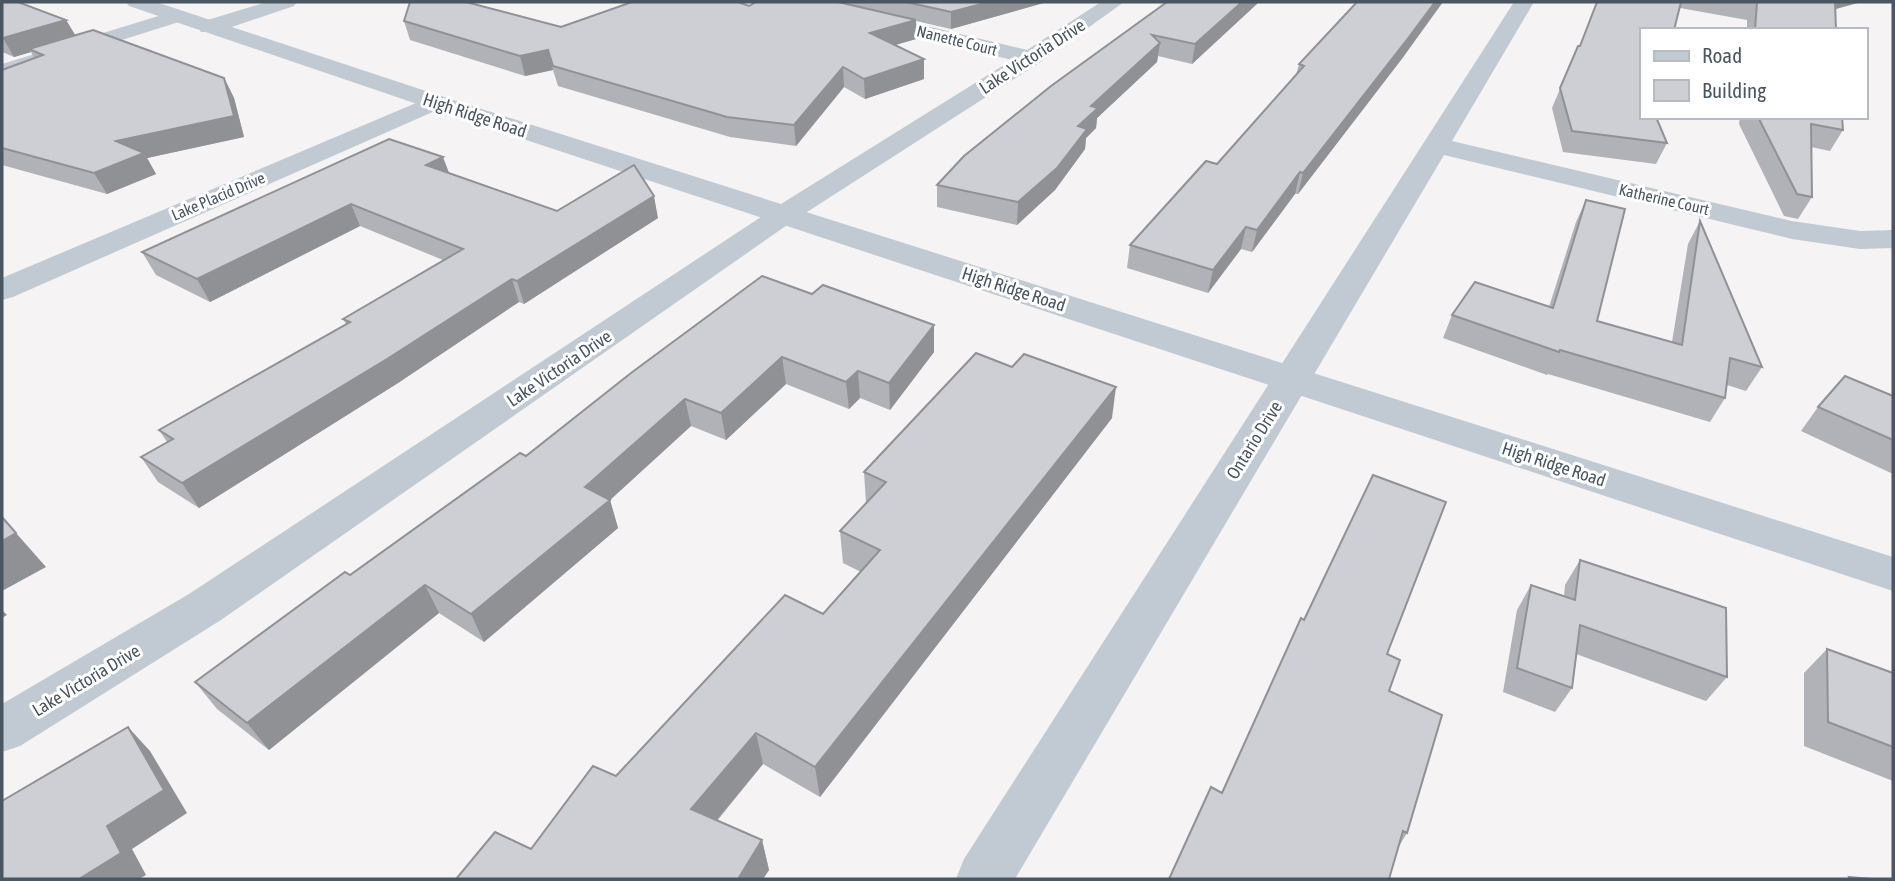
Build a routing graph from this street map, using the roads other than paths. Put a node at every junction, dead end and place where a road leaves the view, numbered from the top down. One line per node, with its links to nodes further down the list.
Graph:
1 (136, 2): 6 (street, High Ridge Road)
2 (287, 2): 7 (street)
3 (800, 2): 8 (street, Nanette Court)
4 (1114, 2): 8 (street, Lake Victoria Drive)
5 (1524, 2): 11 (street, Ontario Drive)
6 (178, 16): 7 (street, High Ridge Road); 9 (street)
7 (209, 27): 10 (street, High Ridge Road)
8 (1031, 58): 12 (street, Lake Victoria Drive)
9 (2, 71)
10 (435, 102): 12 (street, High Ridge Road); 14 (street, Lake Placid Drive)
11 (1436, 145): 13 (street, Katherine Court); 15 (street, Ontario Drive)
12 (783, 215): 15 (street, High Ridge Road); 17 (street, Lake Victoria Drive)
13 (1893, 239)
14 (2, 290)
15 (1291, 379): 16 (street, High Ridge Road); 18 (street, Ontario Drive)
16 (1893, 574)
17 (2, 730)
18 (984, 879)

